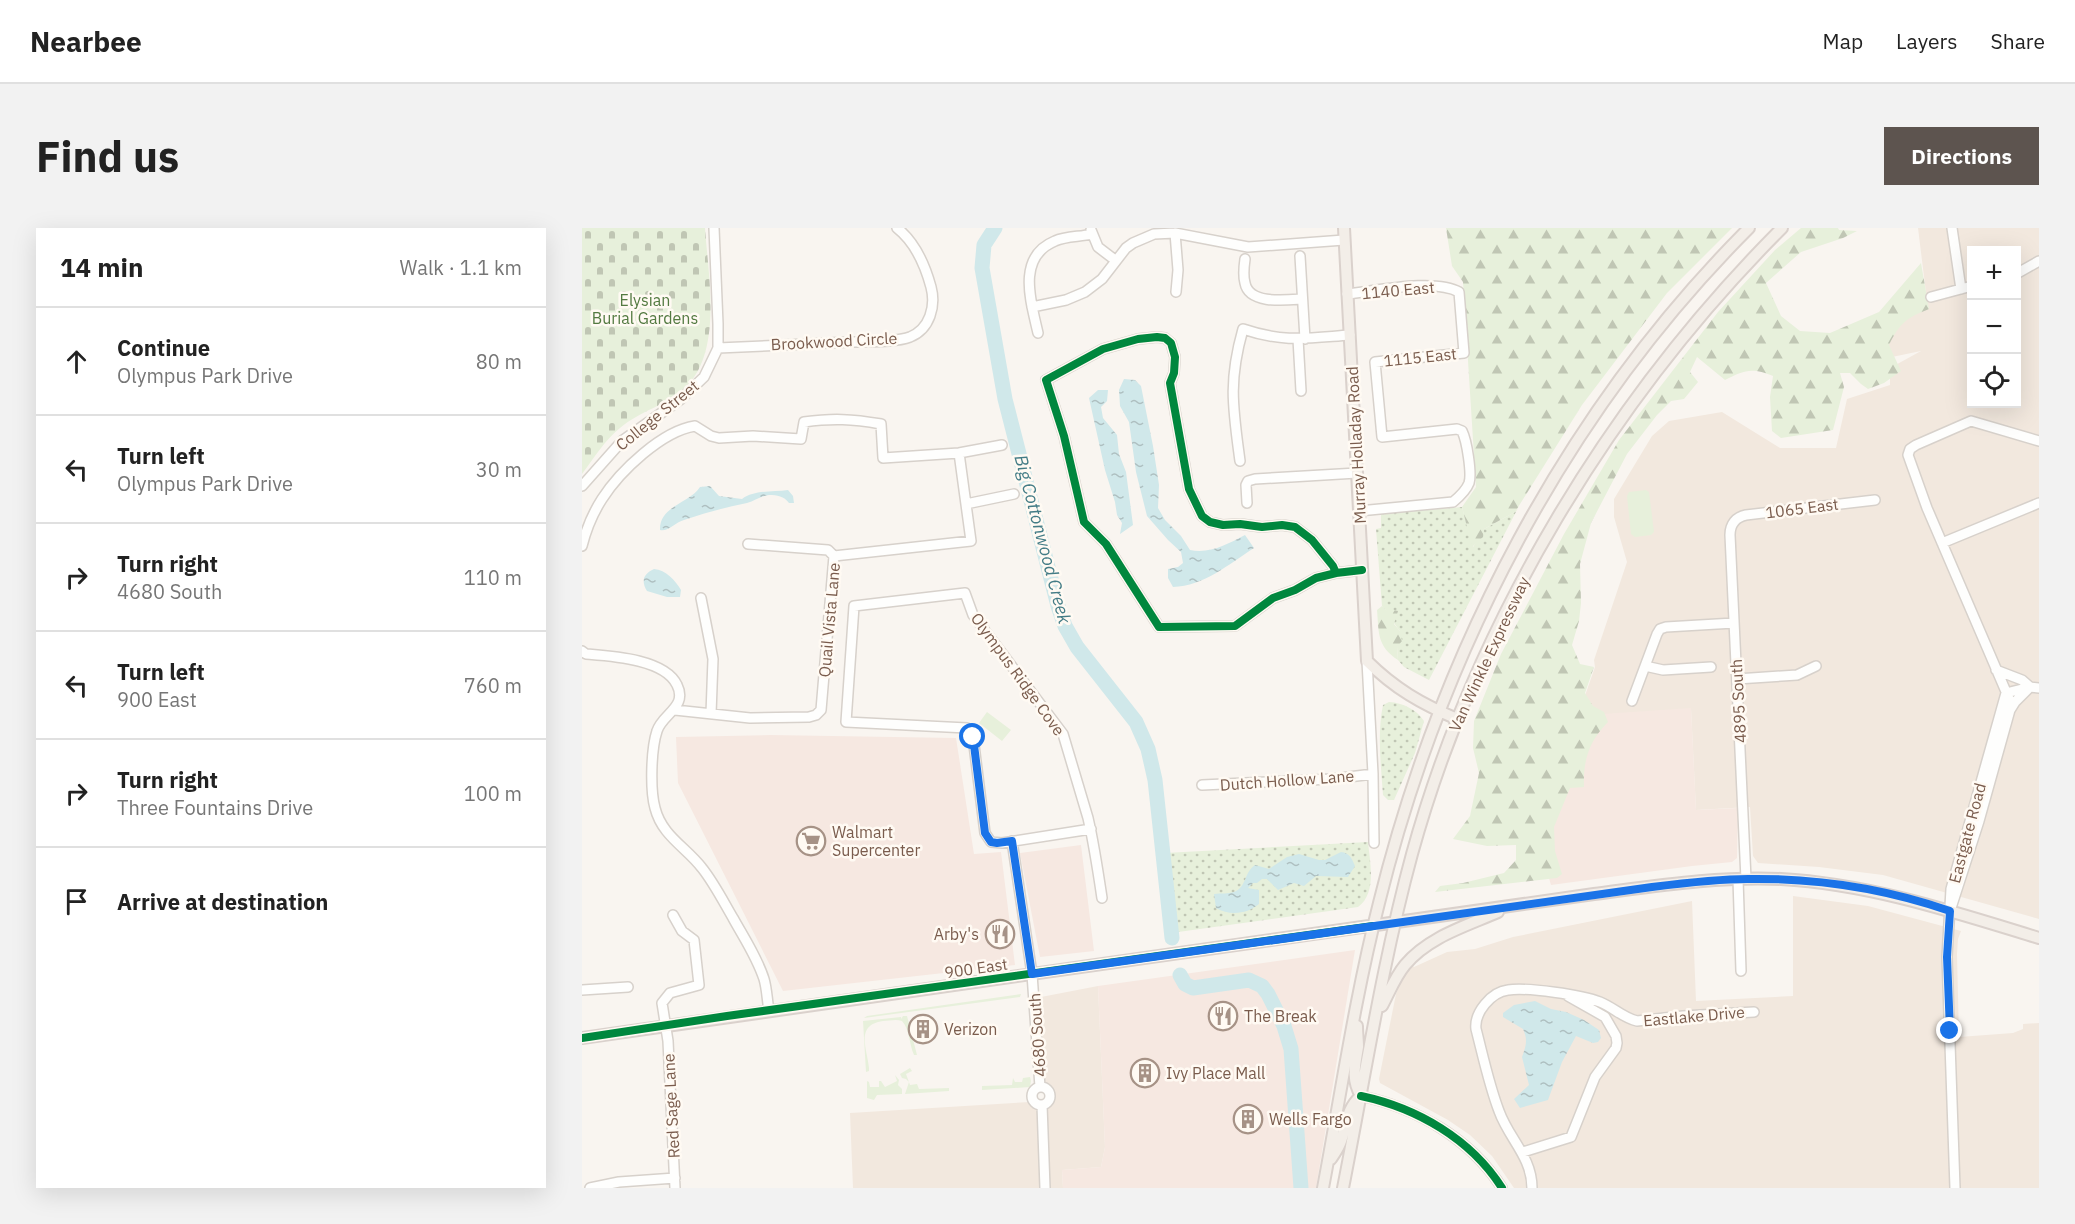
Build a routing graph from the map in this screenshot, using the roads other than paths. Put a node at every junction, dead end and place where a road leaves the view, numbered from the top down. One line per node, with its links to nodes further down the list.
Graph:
1 (714, 228): 24 (street, College Street)
2 (897, 228): 24 (street, Brookwood Circle)
3 (1344, 228): 9 (main road, Murray Holladay Road)
4 (1749, 228): 60 (main road, Van Winkle Expressway)
5 (1782, 228): 62 (main road, Van Winkle Expressway)
6 (1952, 228): 15 (street)
7 (1091, 231): 12 (street); 20 (street)
8 (1175, 233): 9 (street); 12 (street); 16 (street)
9 (1344, 240): 17 (main road, Murray Holladay Road)
10 (1300, 256): 19 (street)
11 (1245, 259): 19 (street)
12 (1115, 260): 20 (street)
13 (2039, 261): 14 (street)
14 (2021, 270)
15 (1966, 288): 18 (street)
16 (1176, 292)
17 (1347, 294): 22 (main road, Murray Holladay Road); 25 (street, 1140 East)
18 (1931, 297)
19 (1302, 299): 23 (street)
20 (1032, 307): 21 (street)
21 (1038, 333)
22 (1350, 336): 23 (street); 31 (main road, Murray Holladay Road)
23 (1301, 339): 26 (street); 30 (street)
24 (717, 348): 32 (street, College Street)
25 (1464, 353): 38 (street, 1115 East)
26 (1301, 391)
27 (2039, 441): 40 (street, Eastgate Road)
28 (1002, 445): 29 (street)
29 (959, 453): 37 (street, Quail Vista Lane); 42 (street)
30 (1240, 461)
31 (1357, 472): 35 (street); 38 (main road, Murray Holladay Road)
32 (582, 486)
33 (1014, 494): 37 (street)
34 (1875, 500): 39 (street, 1065 East)
35 (1247, 503)
36 (2039, 503): 40 (street)
37 (966, 504): 43 (street, Quail Vista Lane)
38 (1359, 511): 44 (main road, Murray Holladay Road)
39 (1732, 525): 47 (street, 4895 South)
40 (1942, 543): 53 (street, Eastgate Road)
41 (748, 544): 43 (street)
42 (582, 546)
43 (834, 556): 61 (street, Quail Vista Lane)
44 (1362, 570): 45 (street); 49 (main road, Murray Holladay Road)
45 (1336, 573): 45 (street)
46 (701, 598): 61 (street)
47 (1734, 623): 50 (street); 54 (street, 4895 South)
48 (582, 651): 58 (street)
49 (1367, 661): 60 (main road); 63 (street, Murray Holladay Road)
50 (1645, 666): 52 (street); 57 (street)
51 (1816, 666): 54 (street)
52 (1711, 667)
53 (1996, 670): 55 (street); 56 (street, Eastgate Road)
54 (1737, 679): 68 (street, 4895 South)
55 (2035, 687): 56 (street); 59 (street, Eastgate Road)
56 (2006, 693): 59 (street, Eastgate Road); 71 (street, Eastgate Road)
57 (1632, 700)
58 (675, 710): 61 (street, Quail Vista Lane); 82 (street)
59 (2010, 710): 71 (street, Eastgate Road)
60 (1440, 711): 62 (main road); 74 (main road, Van Winkle Expressway)
61 (711, 714)
62 (1457, 719): 73 (main road, Van Winkle Expressway)
63 (1373, 774): 64 (street, Dutch Hollow Lane); 67 (street, Murray Holladay Road)
64 (1202, 785)
65 (1091, 829): 66 (street); 66 (street, Olympus Ridge Cove); 69 (street, Olympus Ridge Cove)
66 (1012, 841): 77 (street, 4680 South)
67 (1374, 843)
68 (1742, 879): 70 (main road, 900 East); 71 (main road, 900 East); 76 (street, 4895 South)
69 (1102, 898)
70 (1512, 906): 73 (main road, 900 East); 84 (main road)
71 (1950, 911): 75 (main road, 900 East); 97 (street)
72 (673, 915): 85 (street, Red Sage Lane)
73 (1394, 923): 74 (main road, 900 East); 84 (main road, Van Winkle Expressway)
74 (1373, 926): 77 (main road, 900 East); 81 (main road, Van Winkle Expressway)
75 (2039, 938)
76 (1741, 971)
77 (1032, 974): 82 (main road, 900 East); 92 (street, 4680 South)
78 (628, 987): 79 (street)
79 (582, 990)
80 (1567, 996): 83 (street, Eastlake Drive); 88 (street); 88 (street, Eastlake Drive)
81 (1356, 1008): 87 (main road); 89 (main road, Van Winkle Expressway)
82 (768, 1010): 85 (main road, 900 East)
83 (1754, 1012)
84 (1377, 1016): 87 (main road, Van Winkle Expressway)
85 (665, 1025): 86 (main road, 900 East); 90 (street, Red Sage Lane)
86 (582, 1038)
87 (1361, 1096): 89 (main road); 94 (main road, Van Winkle Expressway); 95 (street)
88 (1522, 1152): 96 (street)
89 (1327, 1166): 93 (main road, Van Winkle Expressway)
90 (675, 1183): 91 (street)
91 (590, 1188)
92 (1045, 1188)
93 (1323, 1188)
94 (1343, 1188)
95 (1503, 1188)
96 (1532, 1188)
97 (1955, 1188)

